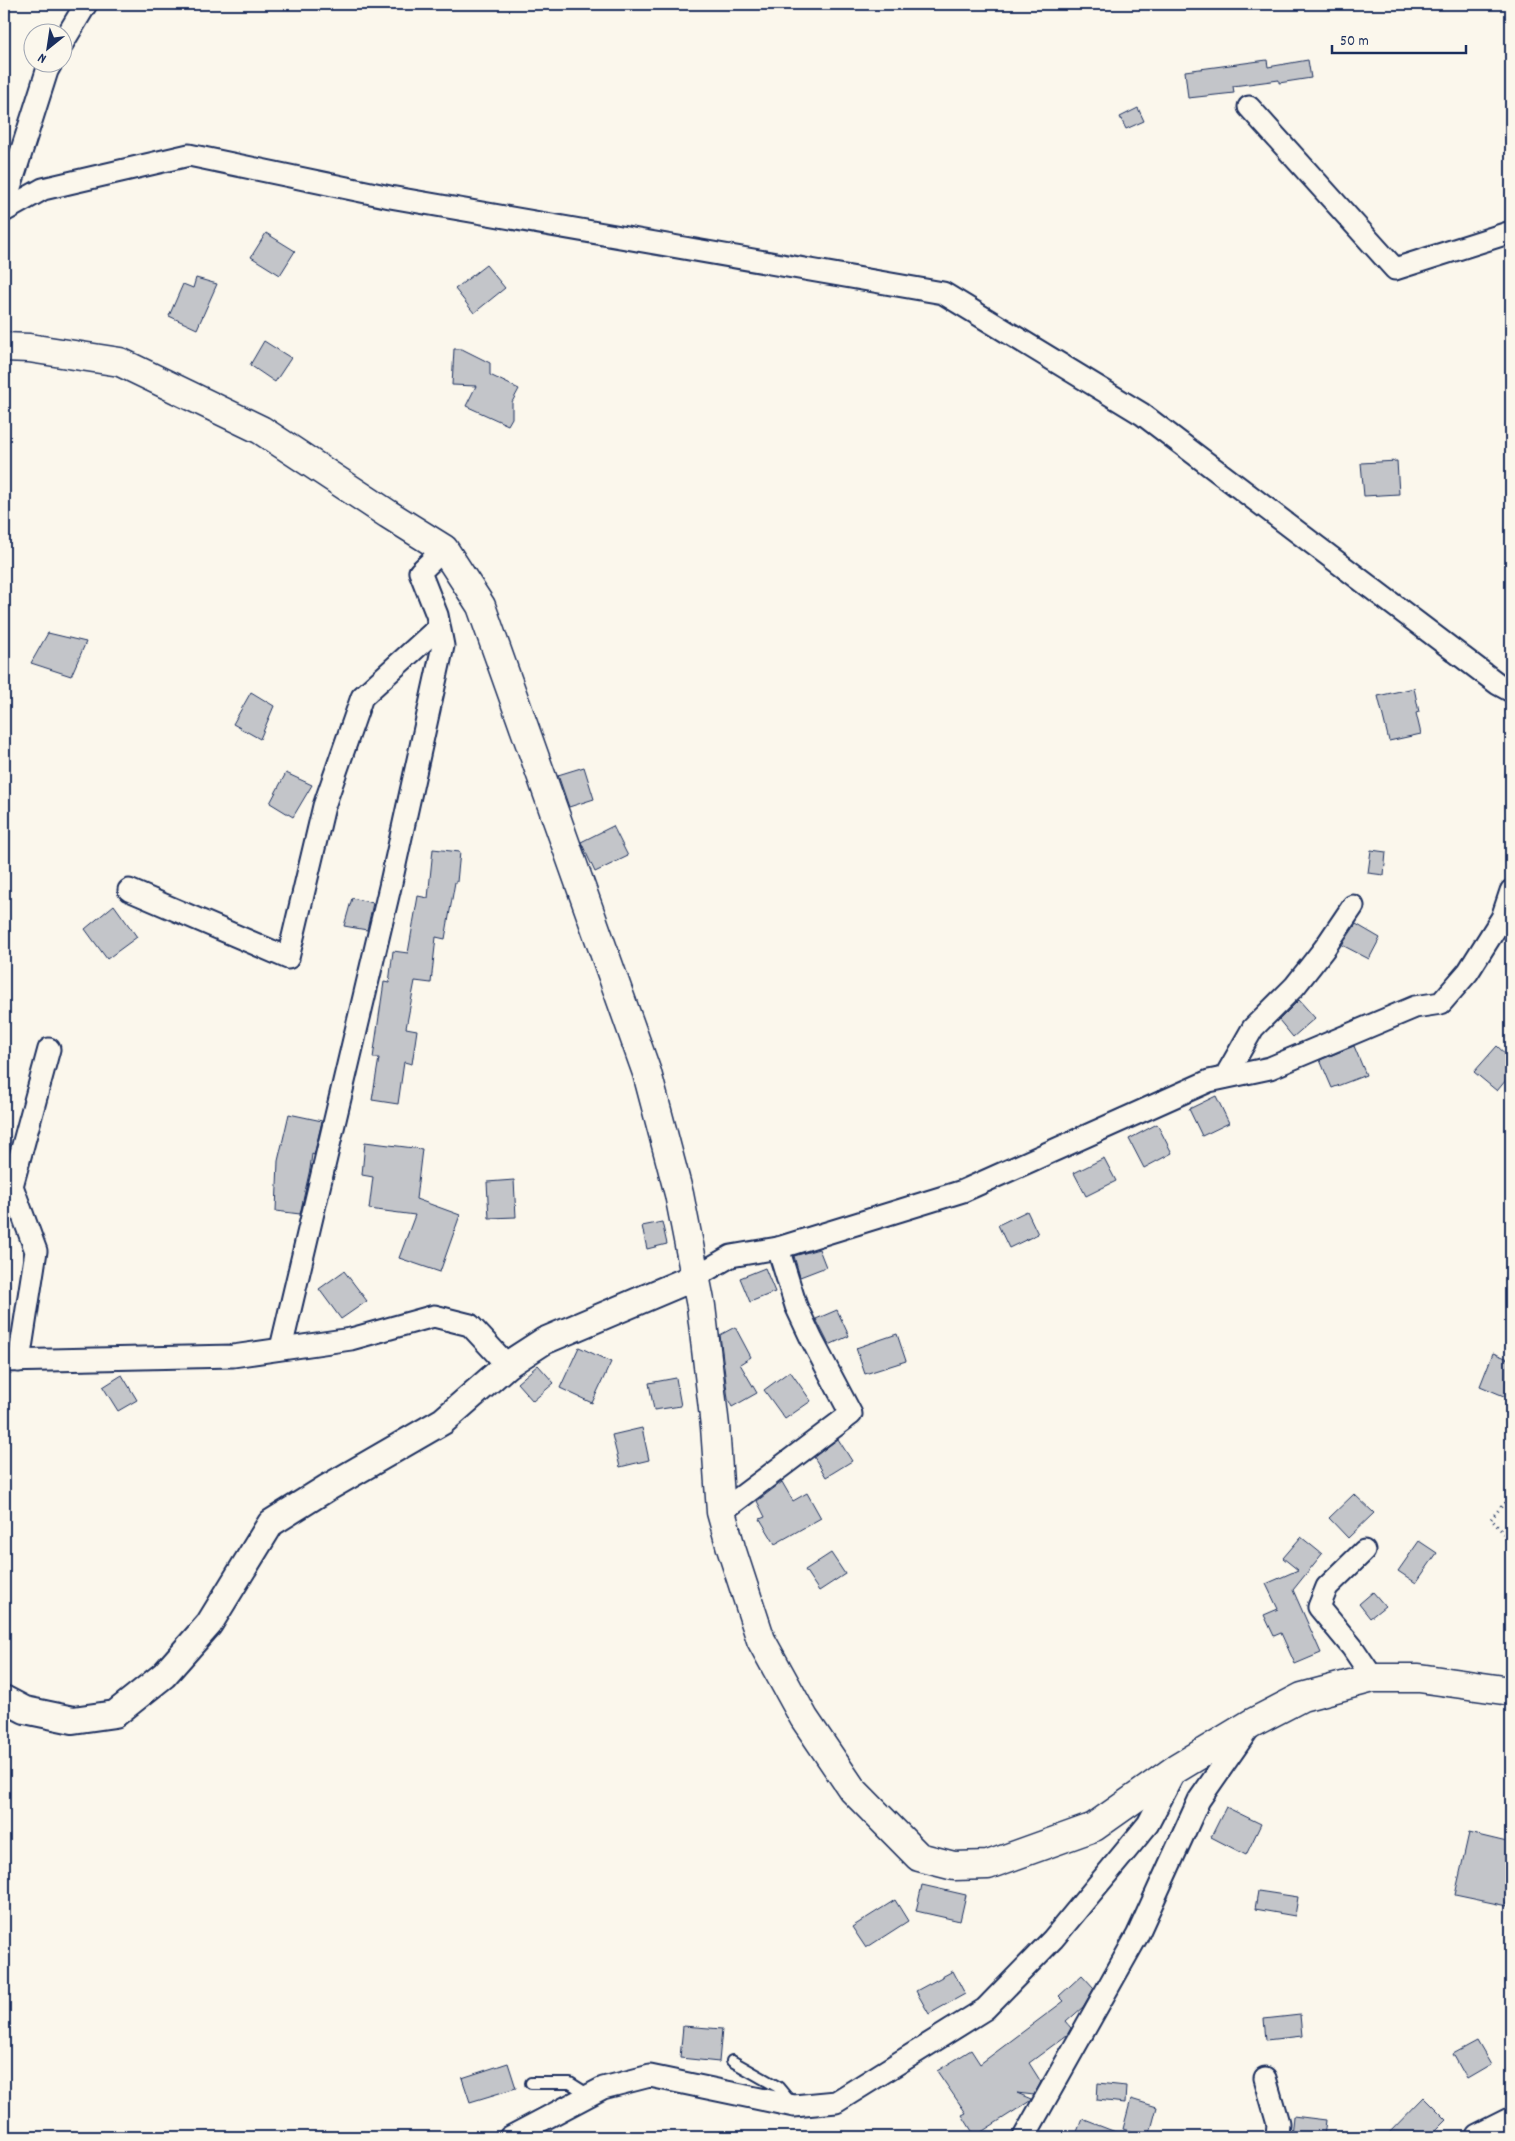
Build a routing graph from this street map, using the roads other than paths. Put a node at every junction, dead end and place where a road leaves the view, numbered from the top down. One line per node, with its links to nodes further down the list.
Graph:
1 (86, 4): 2 (street)
2 (72, 27)
3 (46, 72): 5 (street)
4 (1249, 107): 7 (street)
5 (4, 206)
6 (4, 211): 11 (street)
7 (1511, 232)
8 (4, 347): 9 (main road)
9 (444, 549): 10 (street); 18 (main road)
10 (439, 627): 12 (street); 19 (street)
11 (1511, 691)
12 (129, 890)
13 (1511, 891): 16 (street)
14 (1352, 906): 16 (street)
15 (49, 1049): 20 (street)
16 (1225, 1078): 17 (street)
17 (778, 1248): 18 (street); 22 (street)
18 (695, 1277): 21 (street); 22 (main road)
19 (281, 1348): 20 (street); 21 (street)
20 (11, 1361)
21 (507, 1365): 26 (street)
22 (721, 1512): 28 (main road)
23 (1364, 1551): 24 (street)
24 (1373, 1678): 25 (main road); 27 (main road)
25 (1511, 1691)
26 (4, 1700)
27 (1252, 1724): 28 (main road); 36 (street)
28 (1176, 1770): 33 (street)
29 (732, 2061): 33 (lane)
30 (1264, 2078): 37 (street)
31 (531, 2083): 32 (lane)
32 (589, 2095): 33 (street); 35 (street)
33 (794, 2106)
34 (1511, 2121): 38 (street)
35 (510, 2137)
36 (1024, 2137)
37 (1276, 2137)
38 (1479, 2137)

